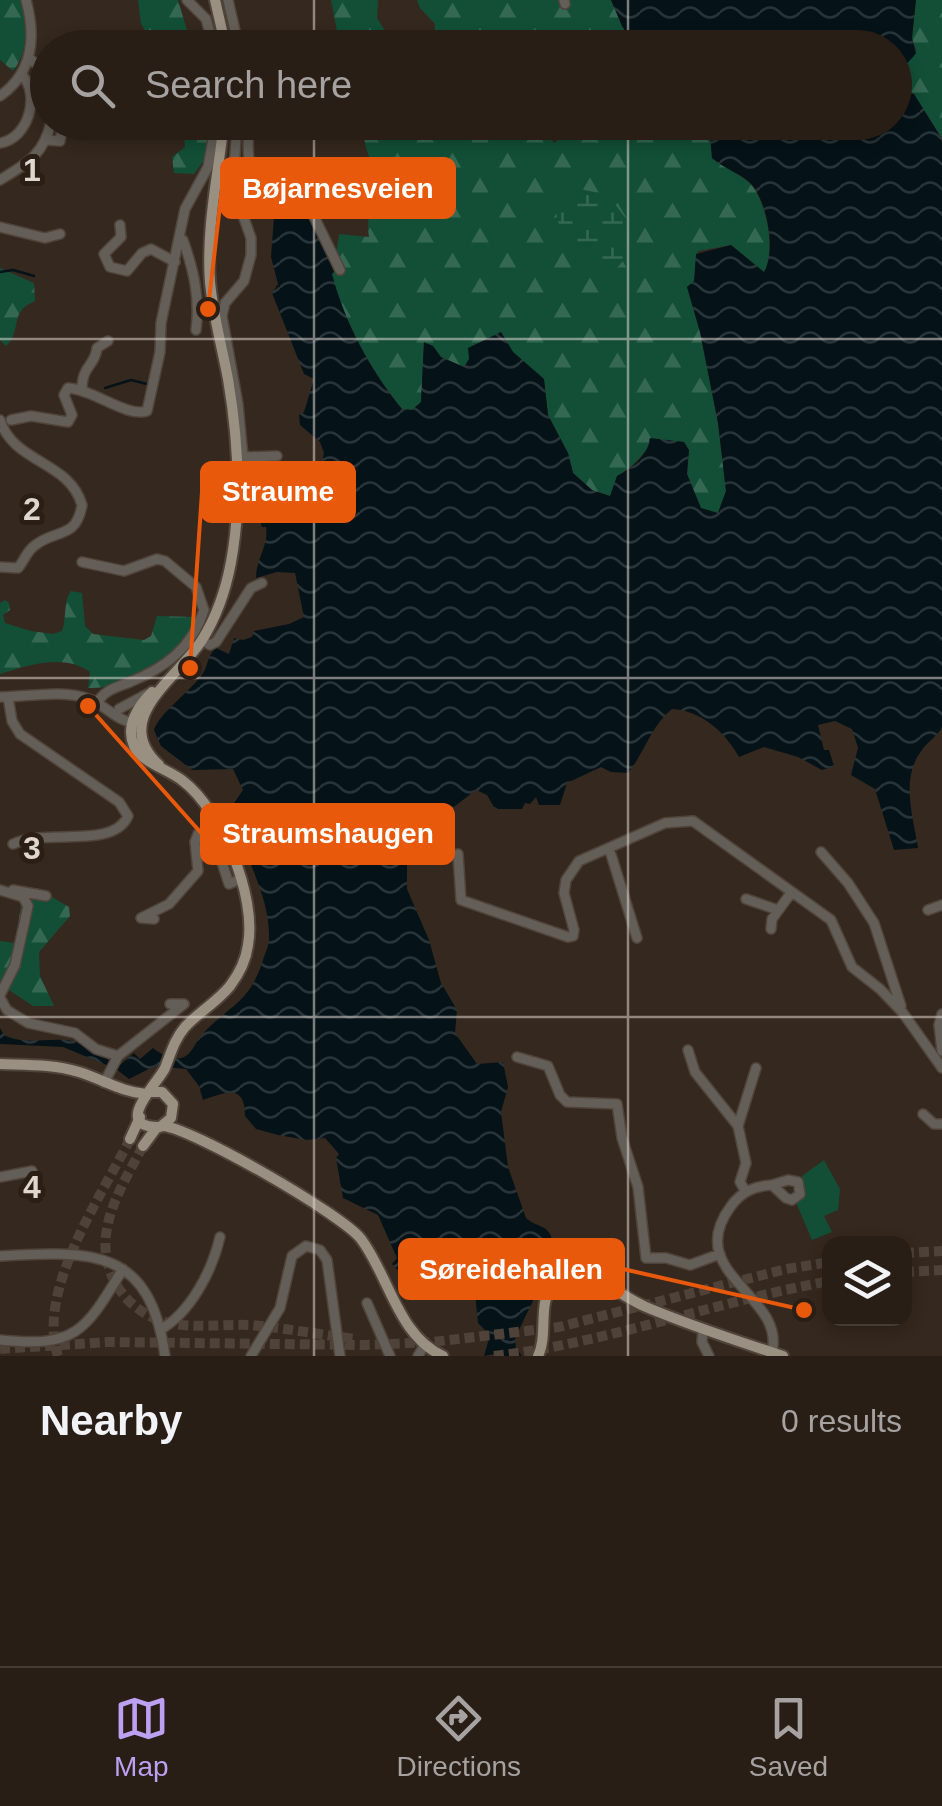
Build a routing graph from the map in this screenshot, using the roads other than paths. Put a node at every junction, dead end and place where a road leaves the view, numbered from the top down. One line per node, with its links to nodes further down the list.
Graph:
1 (26, 0): 5 (street)
2 (187, 0): 6 (street)
3 (216, 0): 7 (main road)
4 (228, 0): 8 (street)
5 (31, 30)
6 (209, 30)
7 (222, 30)
8 (236, 30)
9 (30, 40): 10 (street)
10 (29, 58): 11 (street)
11 (22, 75): 12 (street); 19 (street)
12 (0, 96)
13 (46, 140): 14 (street); 20 (street)
14 (60, 140)
15 (213, 140): 24 (street)
16 (222, 140): 35 (main road)
17 (235, 140): 31 (street)
18 (248, 140): 26 (street)
19 (0, 143)
20 (0, 180)
21 (120, 226): 25 (street)
22 (0, 227): 23 (street)
23 (60, 234)
24 (179, 239): 25 (street); 27 (street)
25 (175, 262): 29 (street)
26 (340, 270)
27 (196, 330)
28 (108, 341): 29 (street)
29 (82, 390): 30 (street)
30 (3, 421): 33 (street)
31 (276, 456)
32 (82, 562): 39 (street)
33 (0, 567)
34 (262, 583): 35 (street)
35 (202, 640): 36 (main road)
36 (176, 671): 37 (main road); 41 (main road)
37 (154, 690): 40 (street); 41 (main road)
38 (4, 697): 39 (street); 42 (street)
39 (101, 705): 40 (street); 41 (street)
40 (119, 708): 41 (street)
41 (136, 720): 46 (main road)
42 (13, 844)
43 (608, 848): 45 (street); 48 (street); 56 (street)
44 (821, 852): 59 (street)
45 (458, 854)
46 (240, 879): 54 (street); 68 (main road)
47 (0, 890): 49 (street); 57 (street)
48 (791, 894): 52 (street); 59 (street)
49 (46, 896)
50 (746, 899): 52 (street)
51 (942, 906): 53 (street)
52 (778, 910): 55 (street)
53 (928, 910)
54 (154, 919)
55 (771, 928)
56 (637, 938)
57 (0, 996): 64 (street)
58 (170, 1004): 64 (street)
59 (903, 1013): 67 (street)
60 (942, 1014): 62 (street)
61 (688, 1050): 76 (street)
62 (942, 1051)
63 (517, 1057): 85 (street)
64 (115, 1062): 69 (street)
65 (0, 1064): 69 (main road)
66 (756, 1068): 76 (street)
67 (942, 1068)
68 (164, 1070): 70 (main road); 71 (main road)
69 (108, 1085): 70 (main road); 72 (main road)
70 (148, 1093): 71 (main road); 72 (main road)
71 (172, 1102): 75 (main road); 78 (main road)
72 (139, 1114): 75 (main road); 77 (main road)
73 (923, 1114): 74 (street)
74 (942, 1124)
75 (160, 1126): 78 (main road); 79 (main road)
76 (738, 1126): 83 (street)
77 (130, 1139)
78 (203, 1140): 92 (main road)
79 (143, 1146)
80 (32, 1171): 81 (street)
81 (0, 1177)
82 (772, 1185): 83 (street)
83 (746, 1192): 85 (street)
84 (220, 1237): 89 (street)
85 (720, 1254): 93 (street)
86 (0, 1256): 87 (street)
87 (123, 1269): 89 (street); 91 (street)
88 (366, 1303): 98 (street)
89 (160, 1330): 95 (street)
90 (708, 1331): 93 (main road); 94 (street); 100 (main road)
91 (0, 1340)
92 (421, 1351): 99 (main road)
93 (773, 1353)
94 (708, 1354)
95 (164, 1356)
96 (251, 1356): 97 (street)
97 (340, 1356)
98 (390, 1356)
99 (443, 1356)
100 (538, 1356)

